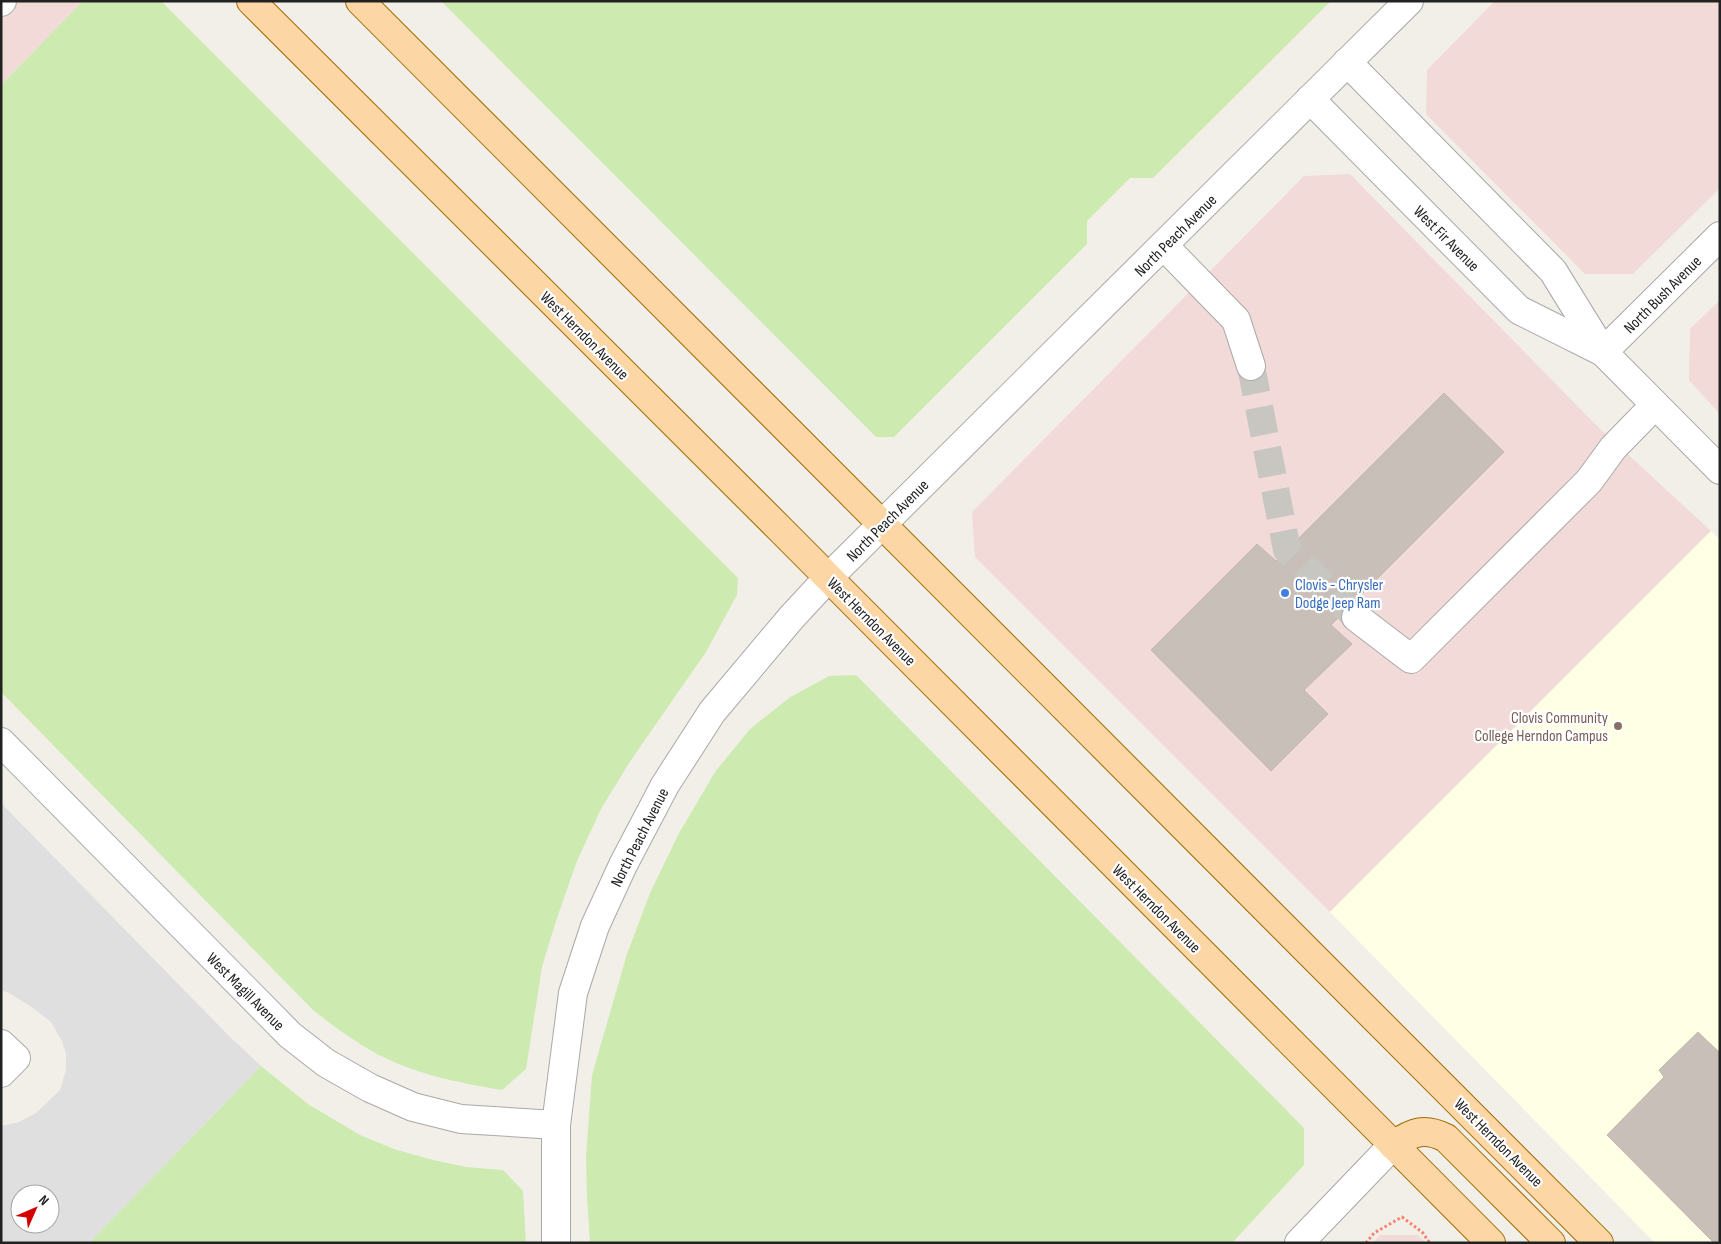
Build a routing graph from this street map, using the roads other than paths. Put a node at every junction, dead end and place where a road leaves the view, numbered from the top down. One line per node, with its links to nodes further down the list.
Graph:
1 (251, 1): 13 (main road, West Herndon Avenue)
2 (360, 1): 12 (main road, West Herndon Avenue)
3 (1409, 1): 4 (street, North Peach Avenue)
4 (1347, 62): 5 (street, North Peach Avenue); 8 (street, West Fir Avenue)
5 (1310, 99): 7 (street, North Peach Avenue); 8 (street, West Fir Avenue)
6 (1720, 236): 8 (street, North Bush Avenue)
7 (1164, 246): 9 (street); 12 (street, North Peach Avenue)
8 (1603, 352): 10 (street, West Fir Avenue)
9 (1251, 366)
10 (1655, 405): 11 (street, West Fir Avenue); 14 (street)
11 (1720, 470)
12 (883, 524): 13 (street, North Peach Avenue); 22 (main road, West Herndon Avenue)
13 (828, 578): 16 (street, North Peach Avenue); 17 (main road, West Herndon Avenue)
14 (1356, 617)
15 (1, 742): 16 (street, West Magill Avenue)
16 (556, 1125): 18 (street, North Peach Avenue)
17 (1394, 1145): 19 (street); 20 (main road, West Herndon Avenue); 21 (main road)
18 (556, 1243)
19 (1300, 1243)
20 (1491, 1243)
21 (1551, 1243)
22 (1599, 1243)

